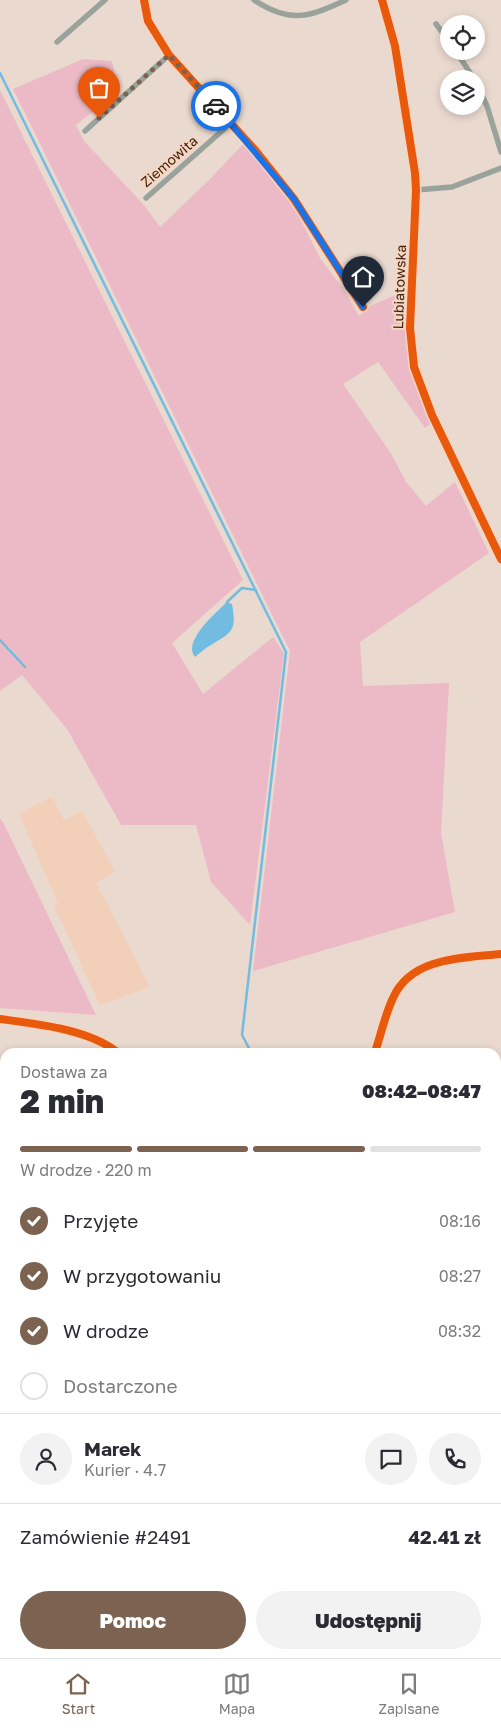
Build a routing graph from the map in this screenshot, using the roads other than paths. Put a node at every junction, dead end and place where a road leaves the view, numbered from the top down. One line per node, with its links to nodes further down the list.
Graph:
1 (105, 0): 8 (street)
2 (144, 0): 9 (street)
3 (254, 0): 4 (street)
4 (346, 0)
5 (382, 0): 15 (street, Lubiatowska)
6 (436, 24): 7 (street)
7 (440, 29)
8 (56, 42)
9 (169, 55): 11 (street); 12 (street)
10 (485, 102): 13 (street)
11 (231, 123): 16 (street, Ziemowita); 17 (street)
12 (85, 131)
13 (501, 152)
14 (501, 168): 15 (street)
15 (416, 190): 18 (street, Lubiatowska)
16 (146, 198)
17 (363, 307)
18 (501, 559)
19 (501, 954): 22 (street)
20 (0, 1019): 21 (street)
21 (110, 1048)
22 (376, 1048)

